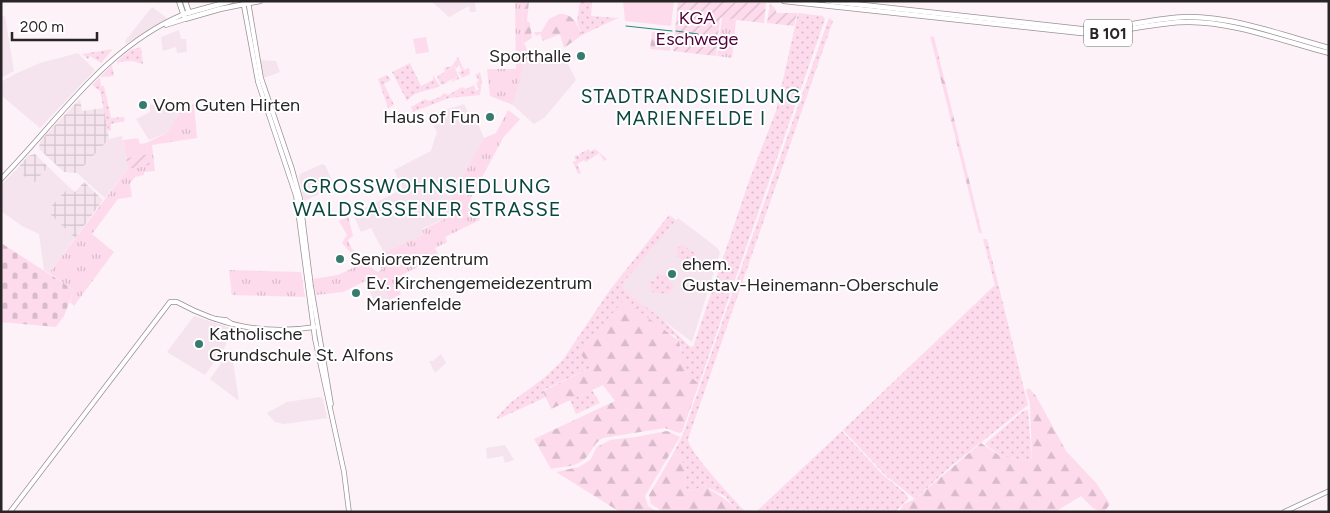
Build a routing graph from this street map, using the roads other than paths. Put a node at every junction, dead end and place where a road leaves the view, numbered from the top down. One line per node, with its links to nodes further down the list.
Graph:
1 (179, 1): 8 (main road)
2 (185, 1): 8 (main road)
3 (232, 1): 8 (main road)
4 (260, 1): 7 (main road)
5 (784, 1): 10 (main road, B 101)
6 (827, 1): 9 (main road, B 101)
7 (246, 3): 8 (main road); 12 (main road)
8 (187, 16): 11 (main road)
9 (1329, 48)
10 (1329, 53)
11 (1, 179)
12 (315, 327): 14 (main road); 15 (main road)
13 (1329, 491): 16 (main road)
14 (10, 512)
15 (349, 512)
16 (1284, 512)

